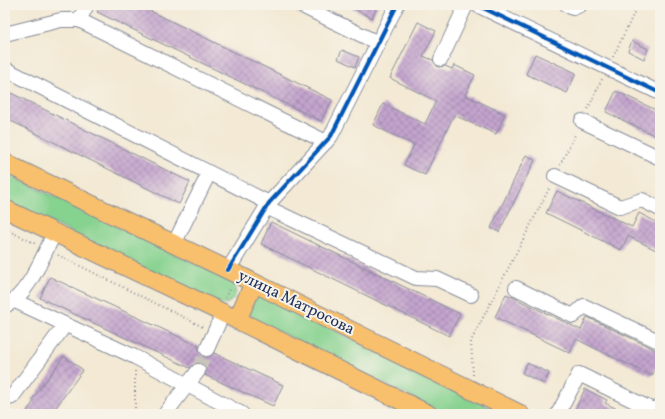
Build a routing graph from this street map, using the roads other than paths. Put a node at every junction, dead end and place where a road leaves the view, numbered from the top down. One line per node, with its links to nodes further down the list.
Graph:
1 (86, 5): 9 (street)
2 (300, 5): 11 (street)
3 (397, 5): 11 (street)
4 (466, 5): 12 (street)
5 (477, 5): 8 (street)
6 (567, 5): 7 (street)
7 (580, 5)
8 (498, 10): 14 (street)
9 (79, 20): 10 (street); 16 (street)
10 (5, 34)
11 (378, 43): 16 (street)
12 (441, 59)
13 (5, 69): 19 (street)
14 (660, 93)
15 (582, 121): 17 (street)
16 (326, 142): 21 (street)
17 (660, 158)
18 (5, 163): 25 (main road, улица Матросова)
19 (210, 173): 21 (street); 25 (street)
20 (555, 176): 23 (street)
21 (267, 205): 26 (street); 29 (street)
22 (5, 209): 24 (main road)
23 (660, 209)
24 (55, 232): 30 (street); 31 (main road)
25 (174, 244): 26 (main road, улица Матросова)
26 (228, 270): 27 (main road, улица Матросова)
27 (254, 283): 31 (main road); 42 (main road, улица Матросова)
28 (516, 288): 33 (street)
29 (471, 295)
30 (10, 304): 32 (street)
31 (230, 316): 34 (street); 41 (main road)
32 (65, 325): 36 (street); 37 (street)
33 (660, 338)
34 (207, 350)
35 (198, 371): 36 (street)
36 (188, 384): 39 (street); 40 (street)
37 (5, 399)
38 (660, 406): 43 (street)
39 (165, 414)
40 (242, 414)
41 (428, 414)
42 (520, 414)
43 (558, 414)

